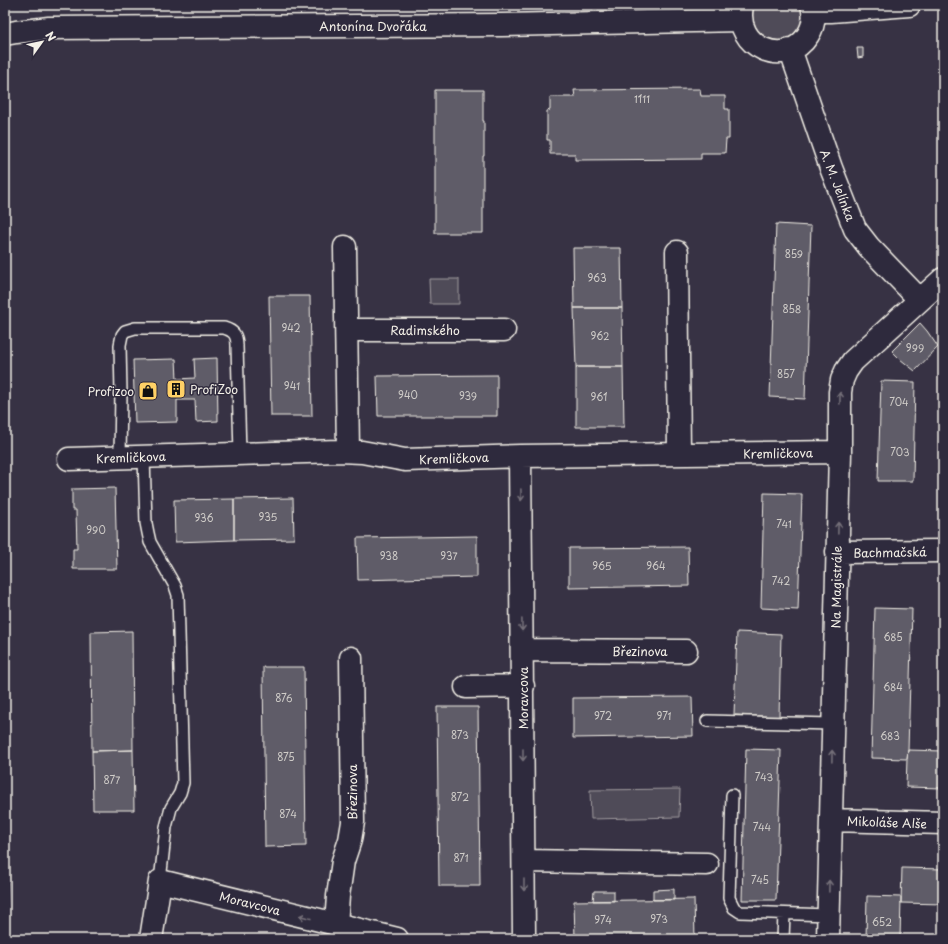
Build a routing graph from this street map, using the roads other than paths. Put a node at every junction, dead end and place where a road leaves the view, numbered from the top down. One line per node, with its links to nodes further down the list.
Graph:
1 (909, 5): 2 (street)
2 (813, 8): 5 (street)
3 (742, 13): 4 (street, Antonína Dvořáka); 5 (street)
4 (5, 34)
5 (790, 50): 9 (street, A. M. Jelínka)
6 (345, 247): 10 (street)
7 (677, 252): 15 (street)
8 (943, 279): 9 (street, Na Magistrále)
9 (920, 300): 13 (street, Na Magistrále, one-way to 9)
10 (347, 330): 11 (street, Radimského); 12 (street)
11 (504, 330)
12 (348, 451): 14 (street, Kremličkova); 16 (street, Kremličkova)
13 (840, 452): 15 (street, Kremličkova); 21 (street, Na Magistrále, one-way to 13)
14 (240, 453): 17 (street, Kremličkova); 18 (lane)
15 (679, 454): 16 (street, Kremličkova)
16 (520, 456): 22 (street, Moravcova, one-way to 22)
17 (144, 457): 18 (street, Kremličkova); 34 (lane)
18 (120, 458): 19 (street, Kremličkova)
19 (69, 459)
20 (943, 551): 21 (street, Bachmačská)
21 (837, 552): 28 (street, Na Magistrále)
22 (522, 650): 23 (street, Březinova); 25 (street, Moravcova)
23 (686, 651)
24 (351, 658): 37 (street, Březinova)
25 (523, 686): 26 (street); 32 (street, Moravcova, one-way to 32)
26 (466, 687)
27 (707, 721): 28 (lane)
28 (833, 724): 30 (street, Na Magistrále, one-way to 28)
29 (732, 795): 35 (lane)
30 (830, 820): 31 (street, Mikoláše Alše); 36 (street, Na Magistrále, one-way to 30)
31 (943, 824)
32 (524, 861): 33 (street); 40 (street, Moravcova, one-way to 40)
33 (707, 864)
34 (160, 881): 37 (street, Moravcova, one-way to 34); 38 (street)
35 (784, 914): 36 (lane); 41 (lane)
36 (828, 915): 42 (street, Na Magistrále)
37 (336, 925): 39 (street, Moravcova)
38 (151, 939)
39 (397, 939)
40 (522, 939)
41 (783, 939)
42 (828, 939)

